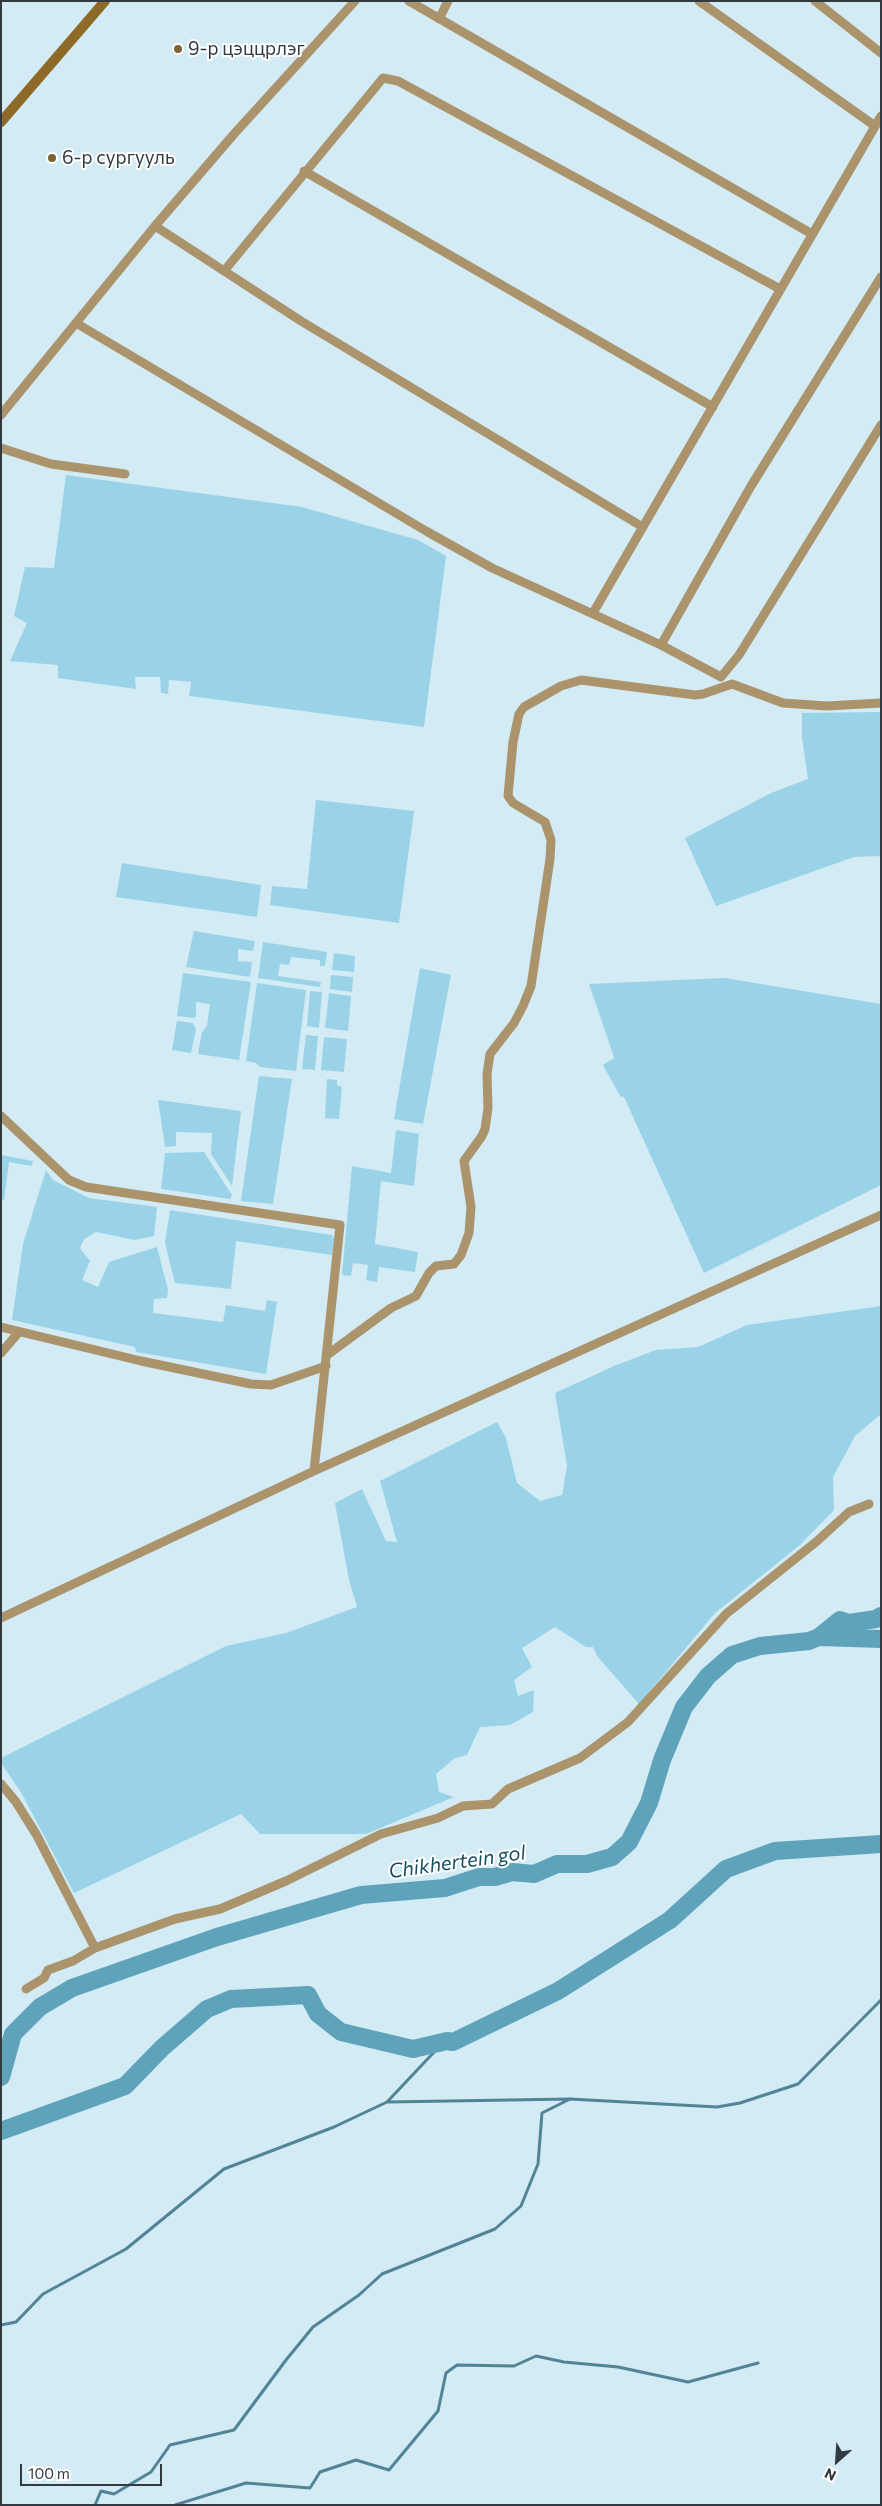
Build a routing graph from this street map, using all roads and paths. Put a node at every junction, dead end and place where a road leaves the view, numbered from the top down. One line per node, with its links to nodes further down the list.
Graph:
1 (105, 1): 10 (main road)
2 (355, 1): 13 (street)
3 (409, 1): 7 (street)
4 (448, 1): 7 (street)
5 (699, 1): 11 (street)
6 (815, 1): 8 (street)
7 (439, 19): 14 (street)
8 (881, 53)
9 (881, 116): 11 (street)
10 (1, 122)
11 (875, 126): 14 (street)
12 (304, 171): 15 (street); 17 (street); 19 (street)
13 (155, 226): 15 (street); 18 (street)
14 (812, 234): 17 (street)
15 (224, 271): 24 (street)
16 (881, 277): 26 (street)
17 (780, 290): 19 (street)
18 (76, 324): 20 (street); 25 (street)
19 (713, 407): 24 (street)
20 (1, 414)
21 (881, 425): 27 (street)
22 (1, 448): 23 (street)
23 (125, 474)
24 (641, 526): 25 (street)
25 (593, 613): 26 (street)
26 (661, 645): 27 (street)
27 (721, 677): 28 (street)
28 (732, 684): 29 (street); 35 (street)
29 (881, 703)
30 (1, 1116): 35 (street)
31 (881, 1215): 37 (street)
32 (1, 1327): 33 (street)
33 (19, 1332): 34 (street); 36 (street)
34 (1, 1353)
35 (327, 1355): 36 (street)
36 (326, 1366): 37 (street)
37 (314, 1470): 39 (street)
38 (869, 1504): 41 (street)
39 (1, 1618)
40 (1, 1784): 41 (street)
41 (96, 1948): 42 (street)
42 (26, 1989)

